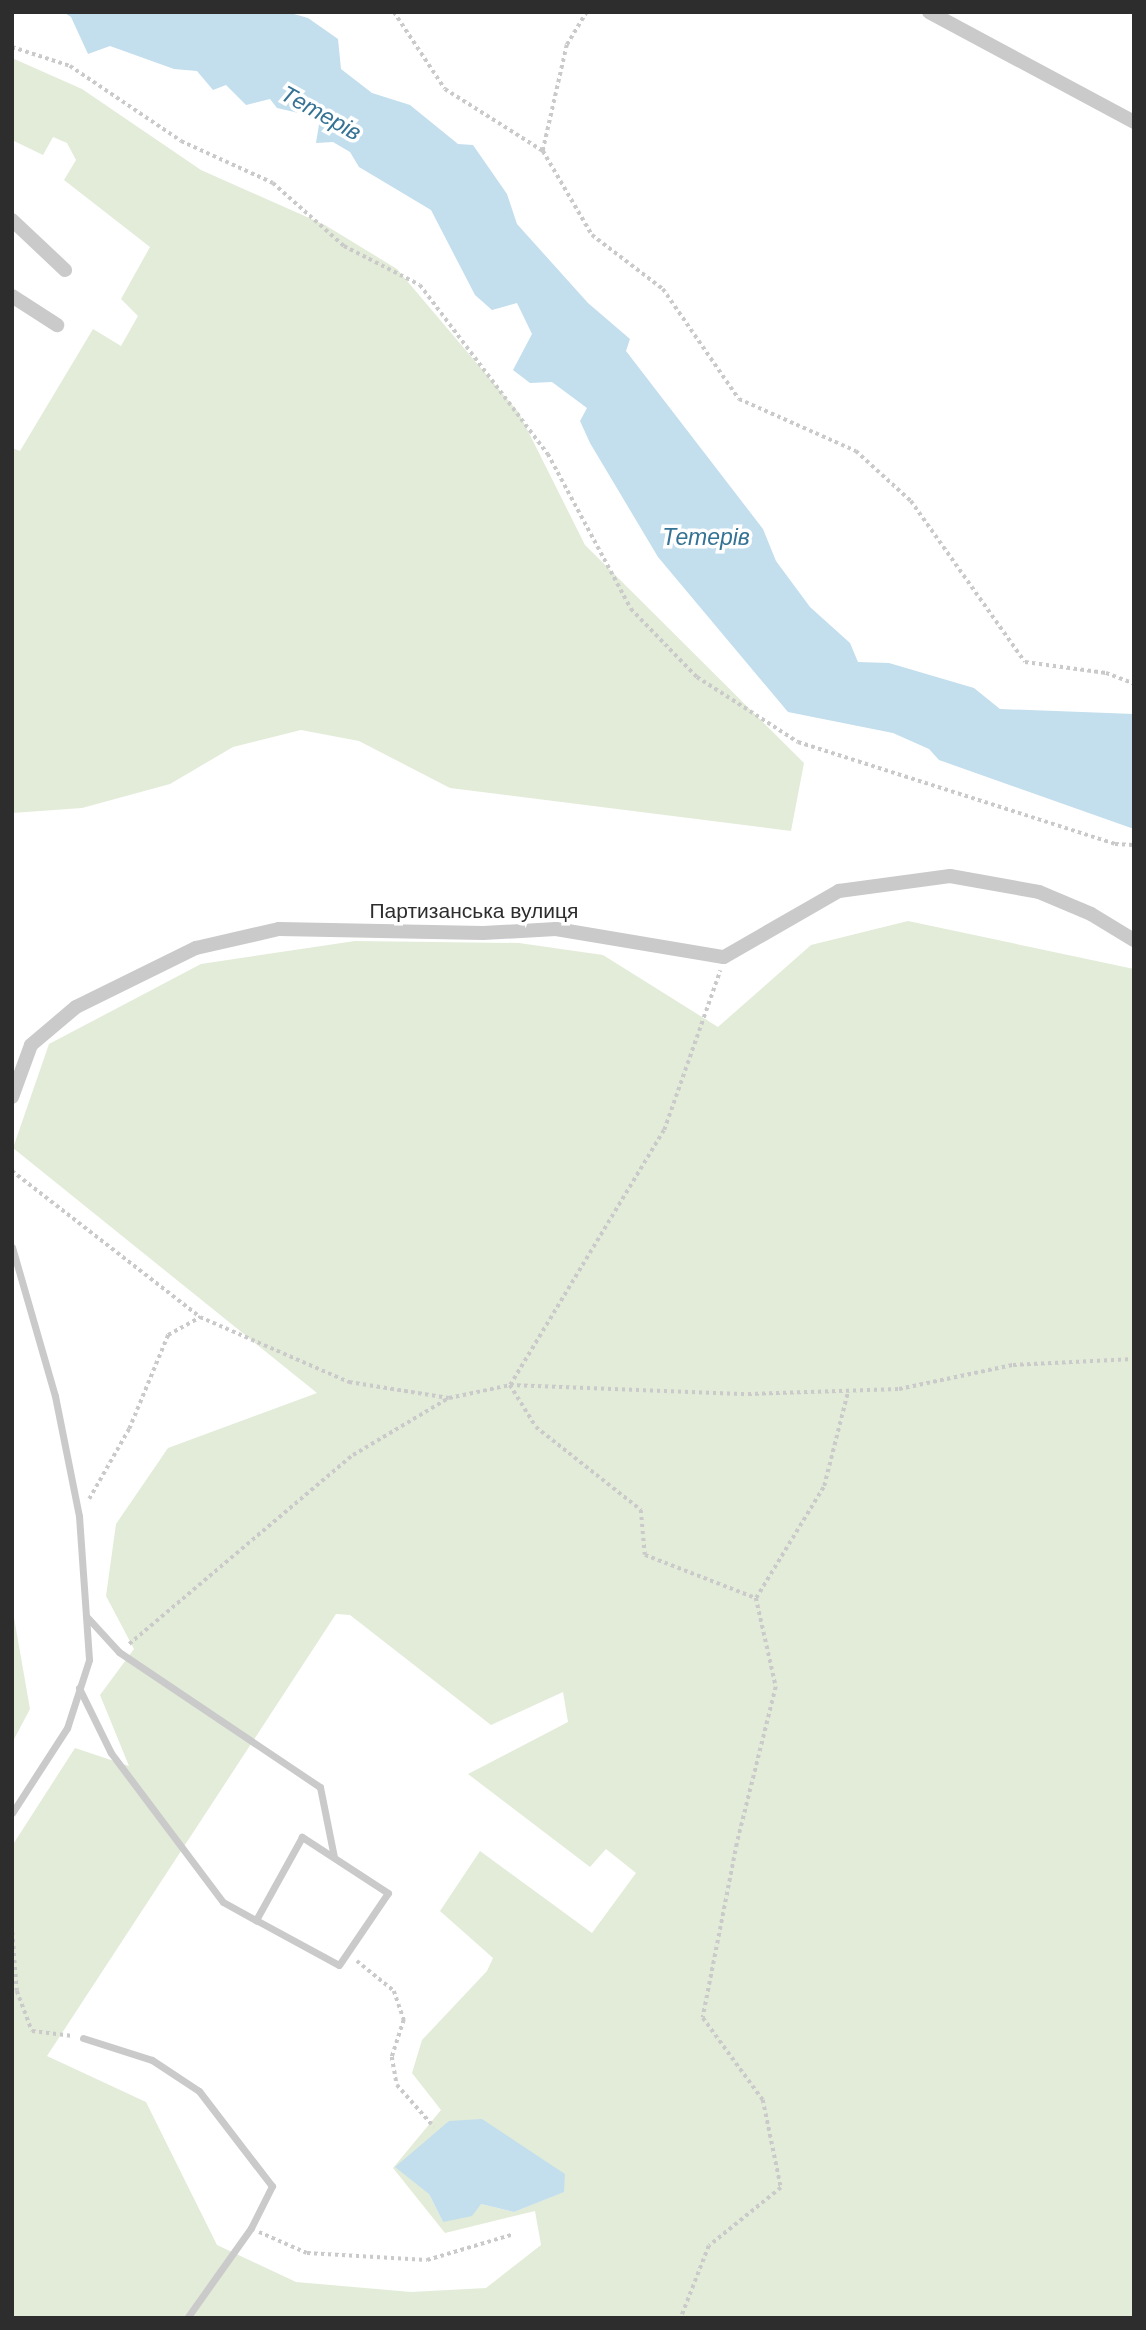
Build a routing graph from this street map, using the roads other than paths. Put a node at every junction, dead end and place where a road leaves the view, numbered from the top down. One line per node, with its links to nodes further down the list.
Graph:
1 (929, 12): 2 (street)
2 (1134, 122)
3 (12, 219): 4 (street)
4 (65, 270)
5 (12, 296): 6 (street)
6 (57, 325)
7 (1134, 940): 8 (street, Партизанська вулиця)
8 (12, 1097)
9 (12, 1247): 10 (lane)
10 (86, 1617): 11 (lane); 13 (lane)
11 (79, 1688): 12 (lane); 14 (lane)
12 (12, 1813)
13 (334, 1857): 14 (lane); 14 (lane)
14 (256, 1920)
15 (83, 2038): 16 (lane)
16 (187, 2318)

